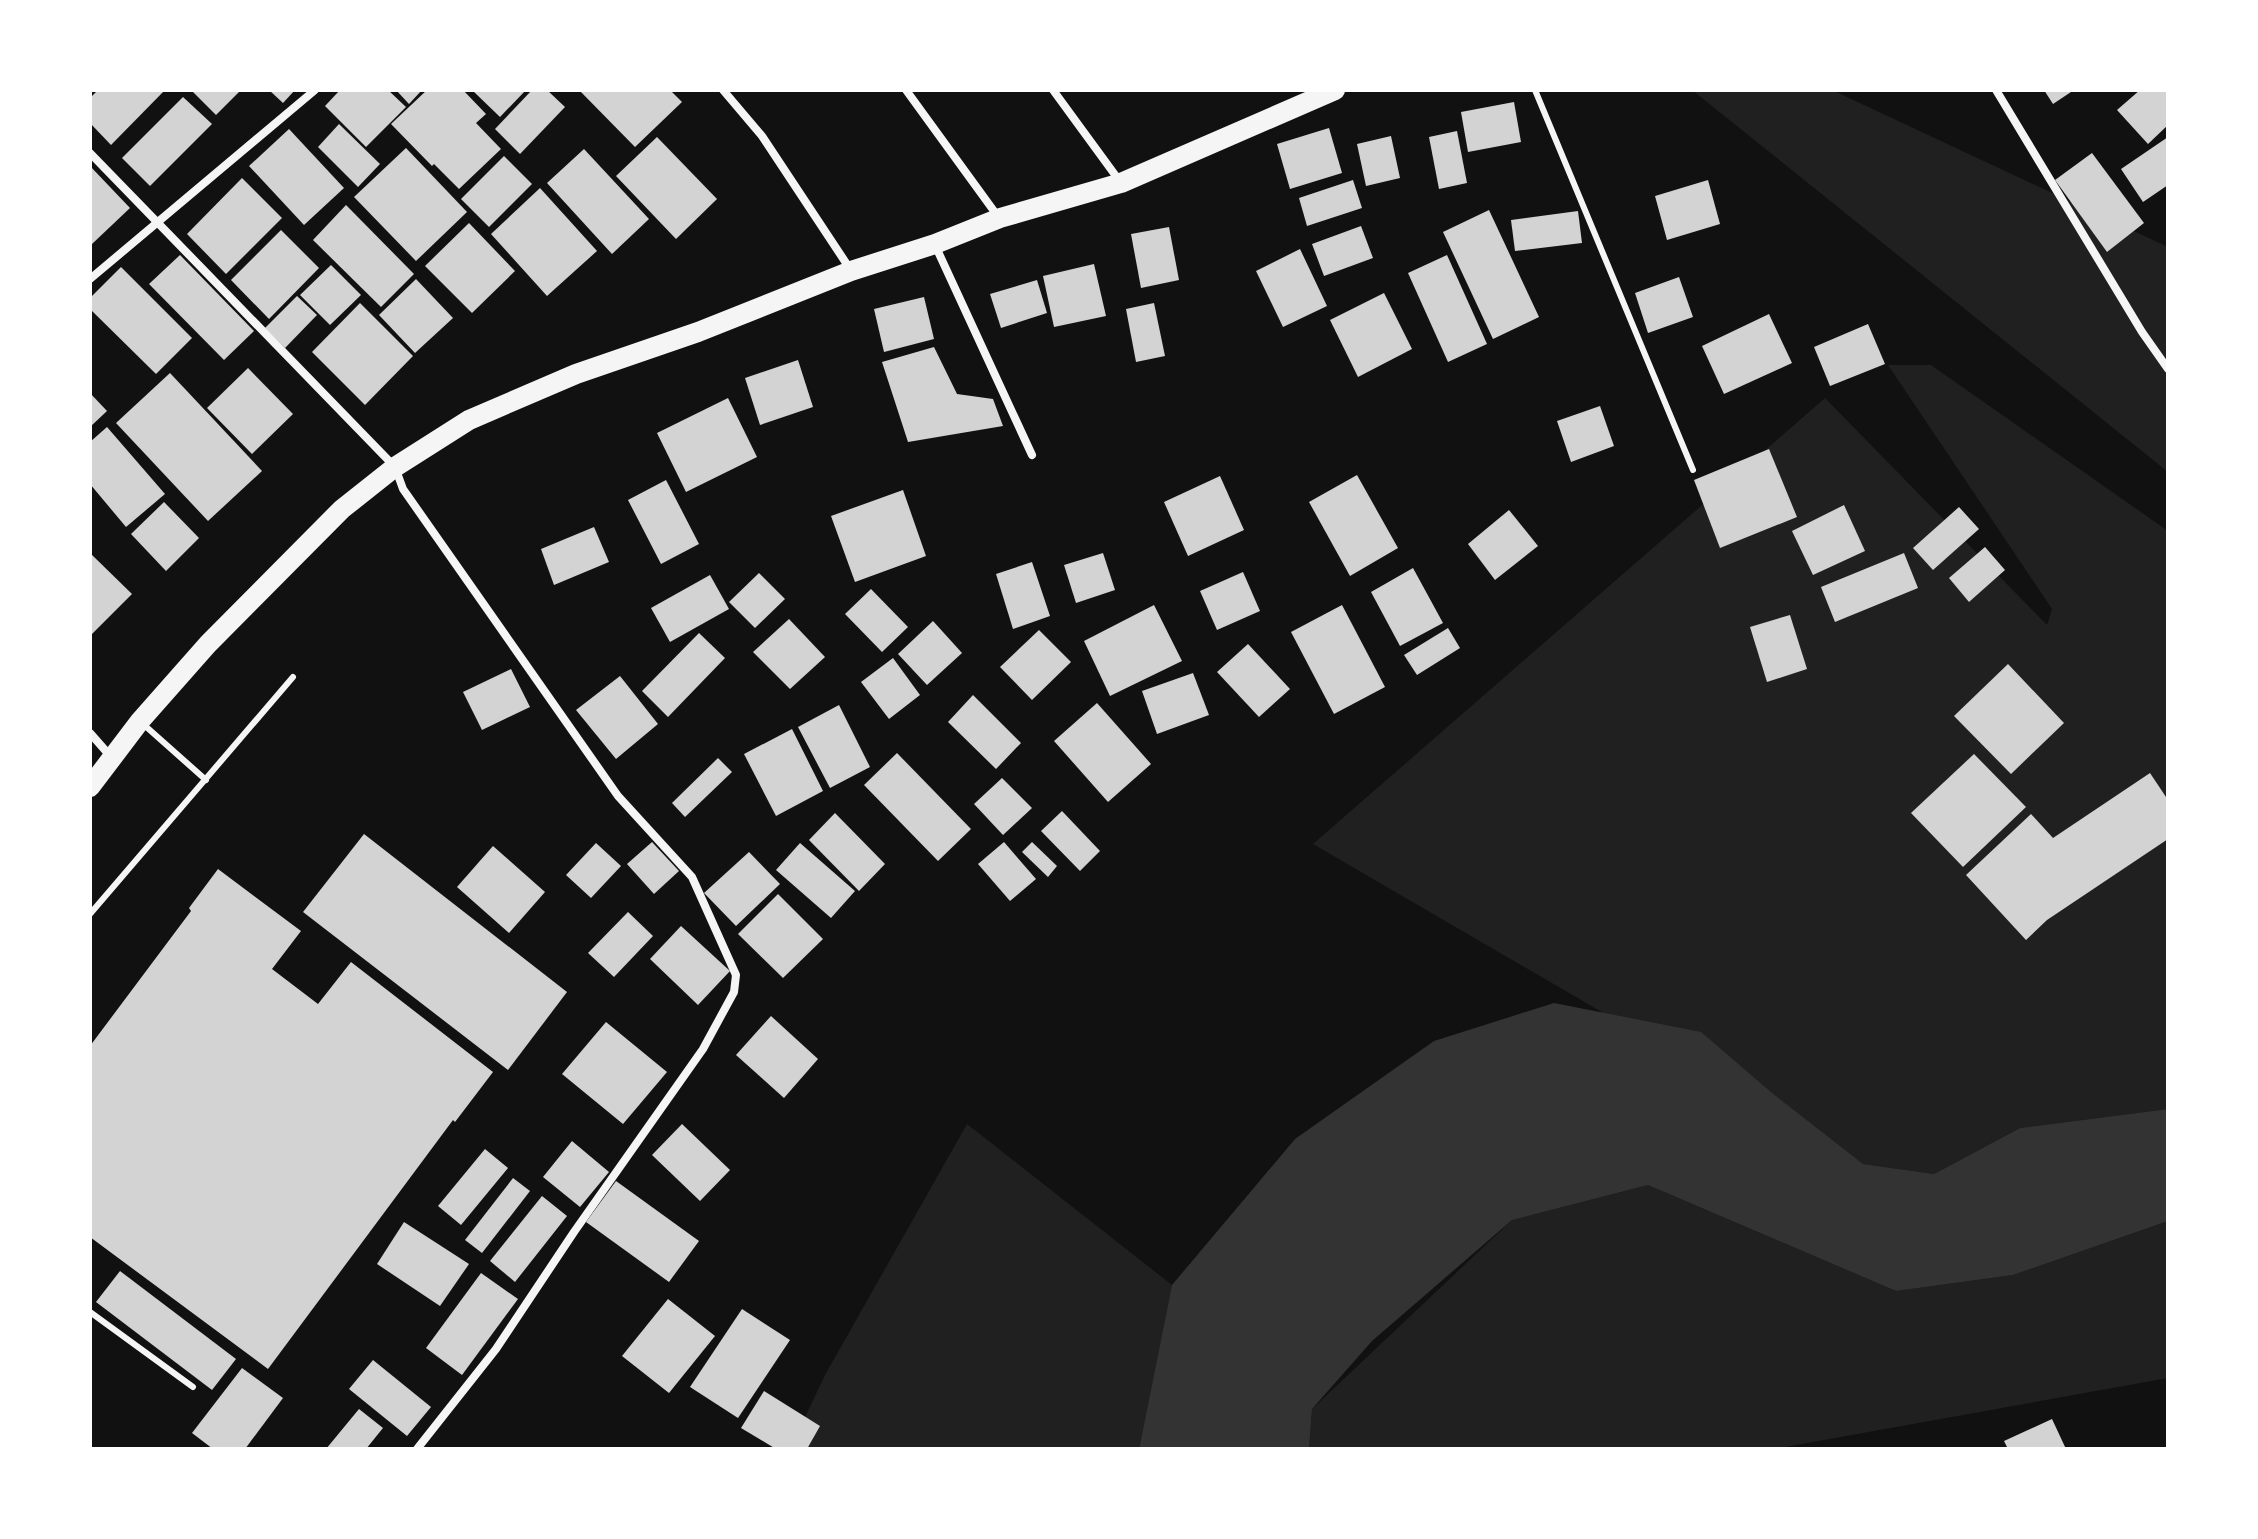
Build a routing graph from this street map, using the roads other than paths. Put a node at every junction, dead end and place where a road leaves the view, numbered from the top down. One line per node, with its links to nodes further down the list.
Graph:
1 (315, 90): 11 (street)
2 (723, 90): 13 (street)
3 (906, 90): 10 (street)
4 (1053, 90): 9 (street)
5 (1335, 90): 9 (main road)
6 (1535, 90): 18 (lane)
7 (1996, 90): 15 (street)
8 (90, 153): 11 (street)
9 (1121, 183): 10 (main road)
10 (1000, 218): 12 (main road)
11 (158, 221): 14 (street); 17 (street)
12 (935, 244): 13 (main road); 16 (street)
13 (851, 271): 17 (main road)
14 (90, 279)
15 (2168, 369)
16 (1032, 455)
17 (395, 467): 20 (main road); 28 (street)
18 (1693, 470)
19 (293, 677): 23 (lane)
20 (144, 725): 22 (main road); 23 (lane)
21 (90, 733): 22 (street)
22 (112, 758): 24 (main road)
23 (206, 780): 25 (lane)
24 (90, 787)
25 (90, 914)
26 (90, 1312): 27 (lane)
27 (193, 1387)
28 (417, 1449)

